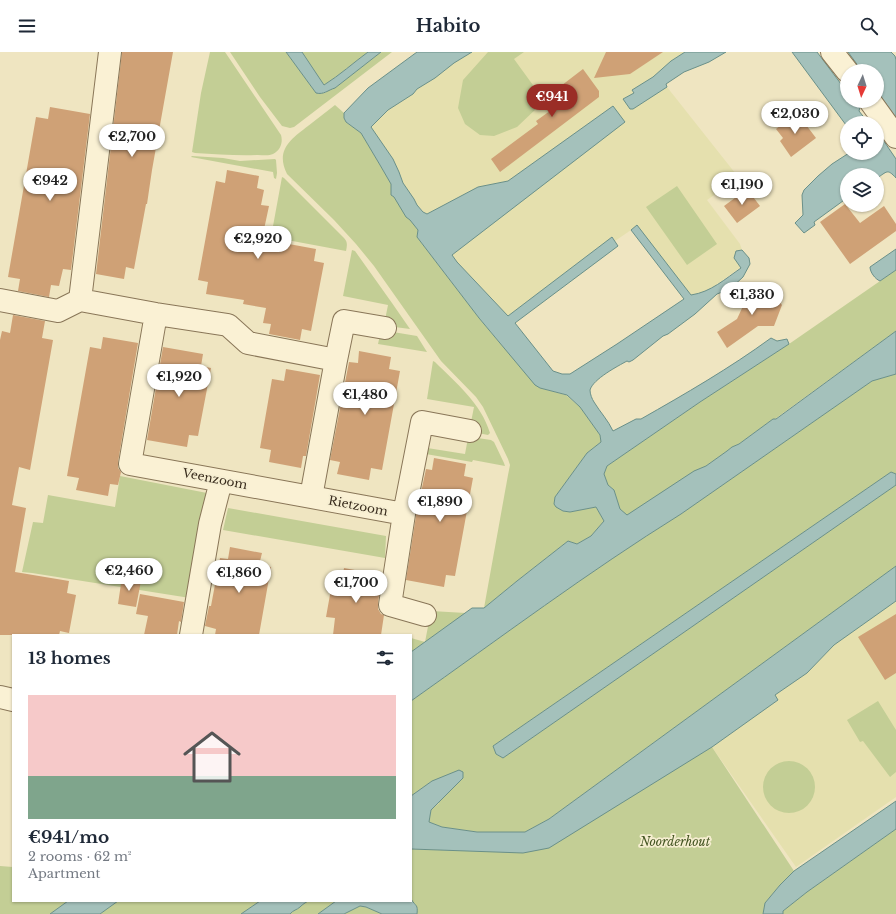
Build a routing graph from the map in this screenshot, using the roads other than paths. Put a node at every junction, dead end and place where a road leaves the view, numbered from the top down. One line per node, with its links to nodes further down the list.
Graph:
1 (110, 52): 7 (street)
2 (832, 52): 3 (street)
3 (841, 64)
4 (875, 108): 5 (street)
5 (896, 137)
6 (0, 300): 7 (street)
7 (80, 300): 8 (street)
8 (156, 314): 10 (street); 12 (street, Veenzoom)
9 (385, 328): 10 (street)
10 (336, 360): 13 (street)
11 (470, 431): 14 (street, Rietzoom)
12 (222, 481): 13 (street, Veenzoom); 16 (street)
13 (311, 497): 14 (street, Rietzoom)
14 (404, 514): 15 (street, Rietzoom)
15 (425, 615)
16 (191, 634)
17 (0, 698): 18 (street)
18 (12, 700)

